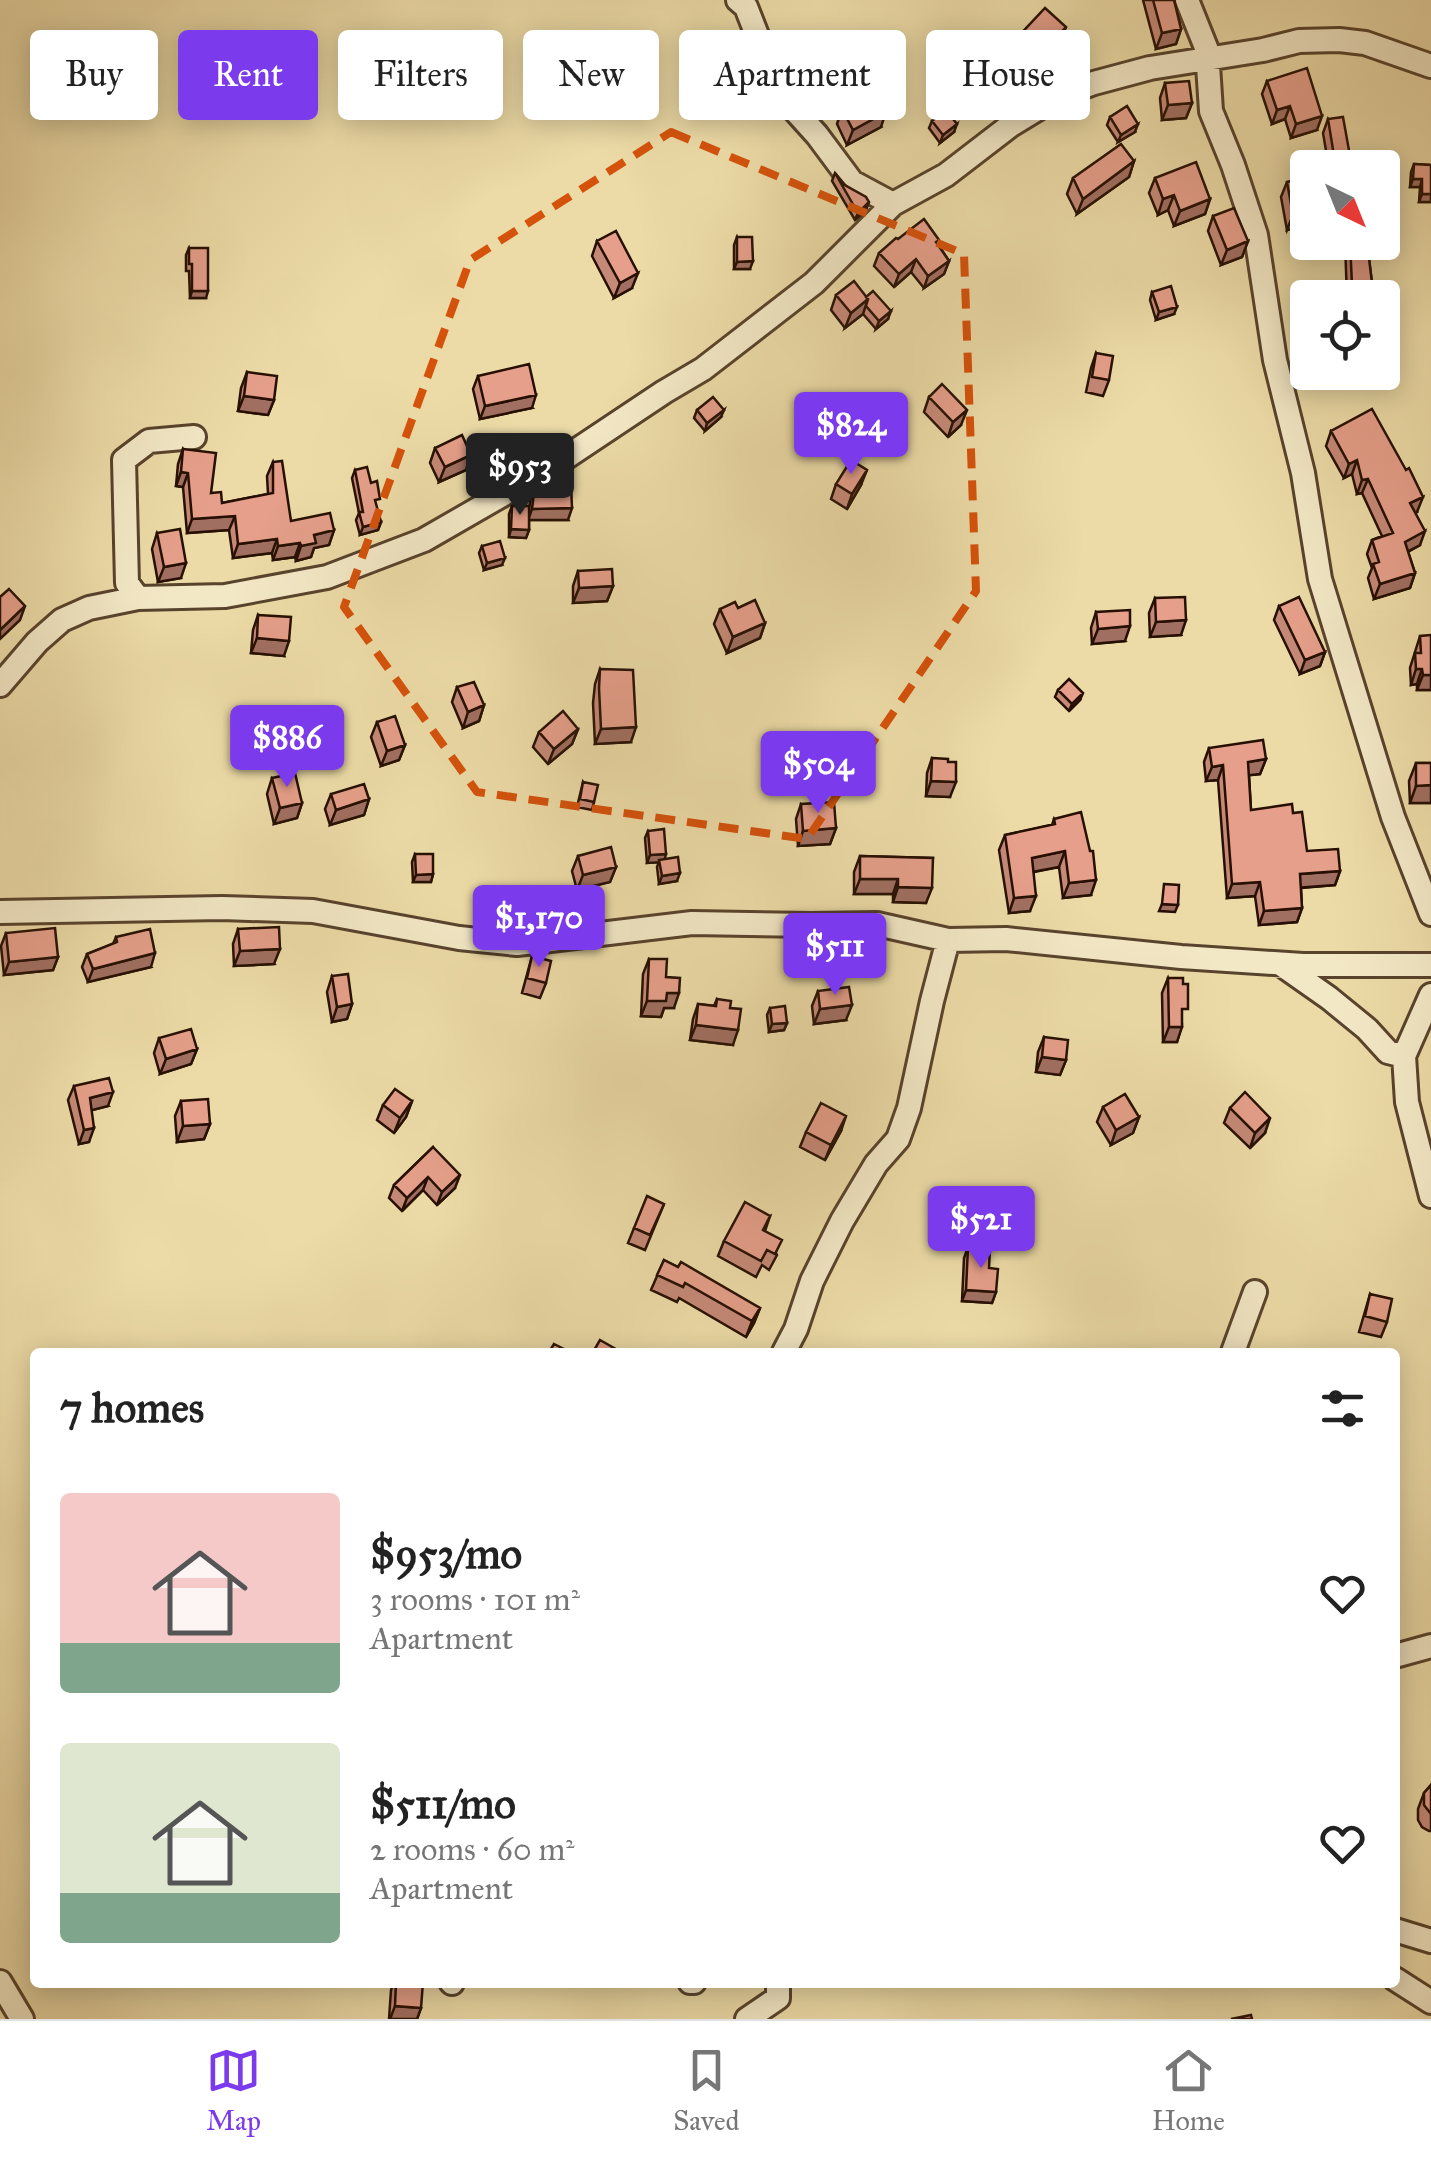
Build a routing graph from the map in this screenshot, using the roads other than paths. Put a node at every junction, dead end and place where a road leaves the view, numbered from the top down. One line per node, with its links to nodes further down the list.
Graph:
1 (738, 0): 5 (street)
2 (1187, 0): 3 (street)
3 (1206, 58): 4 (street); 5 (street); 10 (street)
4 (1431, 66)
5 (894, 204): 7 (street)
6 (194, 438): 7 (street)
7 (138, 598): 8 (street)
8 (0, 685)
9 (0, 912): 11 (street)
10 (1431, 914)
11 (948, 940): 12 (street); 18 (street)
12 (1280, 964): 13 (street); 15 (street)
13 (1431, 964)
14 (1431, 994): 15 (street)
15 (1404, 1056): 16 (street)
16 (1431, 1196)
17 (1255, 1292): 19 (street)
18 (786, 1348)
19 (1234, 1348)
20 (1431, 1646): 21 (street)
21 (1400, 1655)
22 (1400, 1931): 23 (street)
23 (1431, 1940)
24 (1400, 1981): 27 (street)
25 (0, 1982): 28 (street)
26 (778, 1988): 29 (street)
27 (1431, 2002)
28 (22, 2019)
29 (748, 2019)

